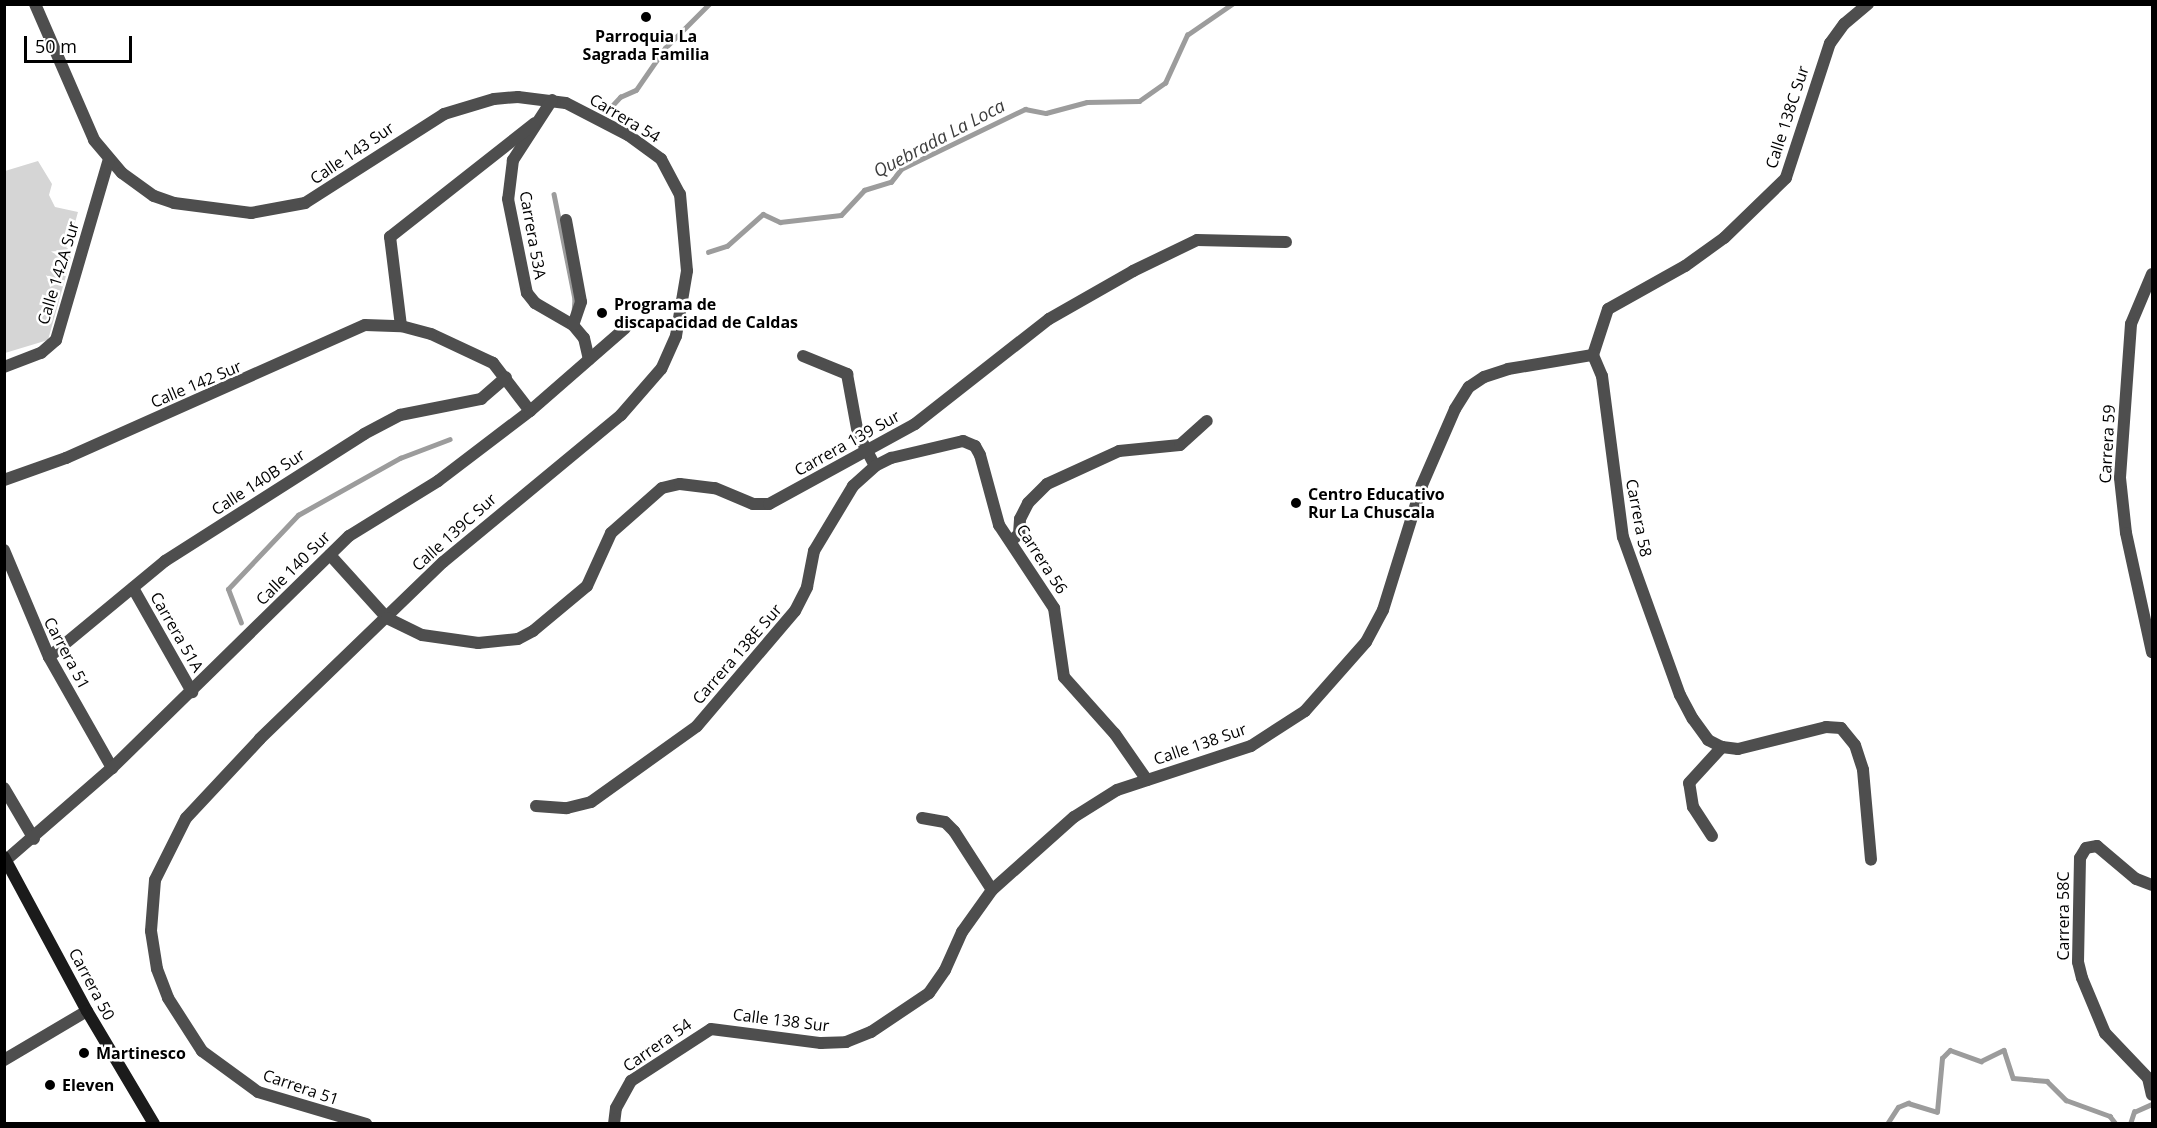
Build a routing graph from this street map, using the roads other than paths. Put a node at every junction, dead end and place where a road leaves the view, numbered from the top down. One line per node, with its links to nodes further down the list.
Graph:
1 (35, 4): 5 (street, Calle 143 Sur)
2 (1868, 4): 13 (street, Calle 138C Sur)
3 (552, 100): 4 (street, Carrera 53A); 5 (street, Calle 143 Sur); 12 (street, Carrera 54)
4 (534, 123): 9 (street, Carrera 53A); 10 (street)
5 (109, 159): 16 (street, Calle 142A Sur)
6 (566, 220): 9 (street)
7 (1286, 242): 21 (street, Carrera 139 Sur)
8 (2152, 274): 29 (street, Carrera 59)
9 (573, 325): 15 (street)
10 (401, 326): 17 (street, Calle 142 Sur); 23 (street, Calle 142 Sur)
11 (625, 328): 15 (street, Calle 140 Sur)
12 (670, 353): 28 (street, Calle 139C Sur)
13 (1593, 355): 33 (street, Carrera 58); 35 (street, Calle 138 Sur)
14 (803, 356): 21 (street)
15 (589, 359): 18 (street, Calle 140 Sur)
16 (4, 367)
17 (506, 377): 18 (street, Calle 142 Sur); 27 (street, Calle 140B Sur)
18 (530, 411): 26 (street, Calle 140 Sur)
19 (1208, 421): 24 (street)
20 (970, 443): 22 (street, Carrera 138E Sur); 24 (street, Carrera 56)
21 (867, 450): 22 (street); 28 (street, Carrera 139 Sur)
22 (875, 466): 37 (street, Carrera 138E Sur)
23 (4, 480)
24 (1011, 541): 35 (street, Carrera 56)
25 (4, 550): 30 (street, Carrera 51)
26 (330, 555): 28 (street); 31 (street, Calle 140 Sur)
27 (133, 588): 30 (street, Calle 140B Sur); 31 (street, Carrera 51A)
28 (387, 618): 32 (street, Calle 139C Sur)
29 (2152, 652)
30 (49, 657): 34 (street, Carrera 51)
31 (192, 692): 34 (street, Calle 140 Sur)
32 (260, 739): 50 (street, Carrera 51)
33 (1722, 747): 39 (street); 42 (street)
34 (112, 768): 40 (street, Calle 140 Sur)
35 (1147, 780): 44 (street, Calle 138 Sur)
36 (4, 788): 40 (street)
37 (536, 806)
38 (922, 818): 44 (street)
39 (1712, 836)
40 (34, 839): 41 (street, Calle 140 Sur)
41 (5, 858): 45 (main road, Carrera 50)
42 (1871, 860)
43 (2152, 885): 48 (street, Carrera 58C)
44 (992, 890): 46 (street, Calle 138 Sur)
45 (87, 1011): 47 (street); 49 (main road, Carrera 50)
46 (711, 1029): 51 (street, Carrera 54)
47 (4, 1060)
48 (2152, 1095)
49 (150, 1122)
50 (366, 1124)
51 (614, 1124)

